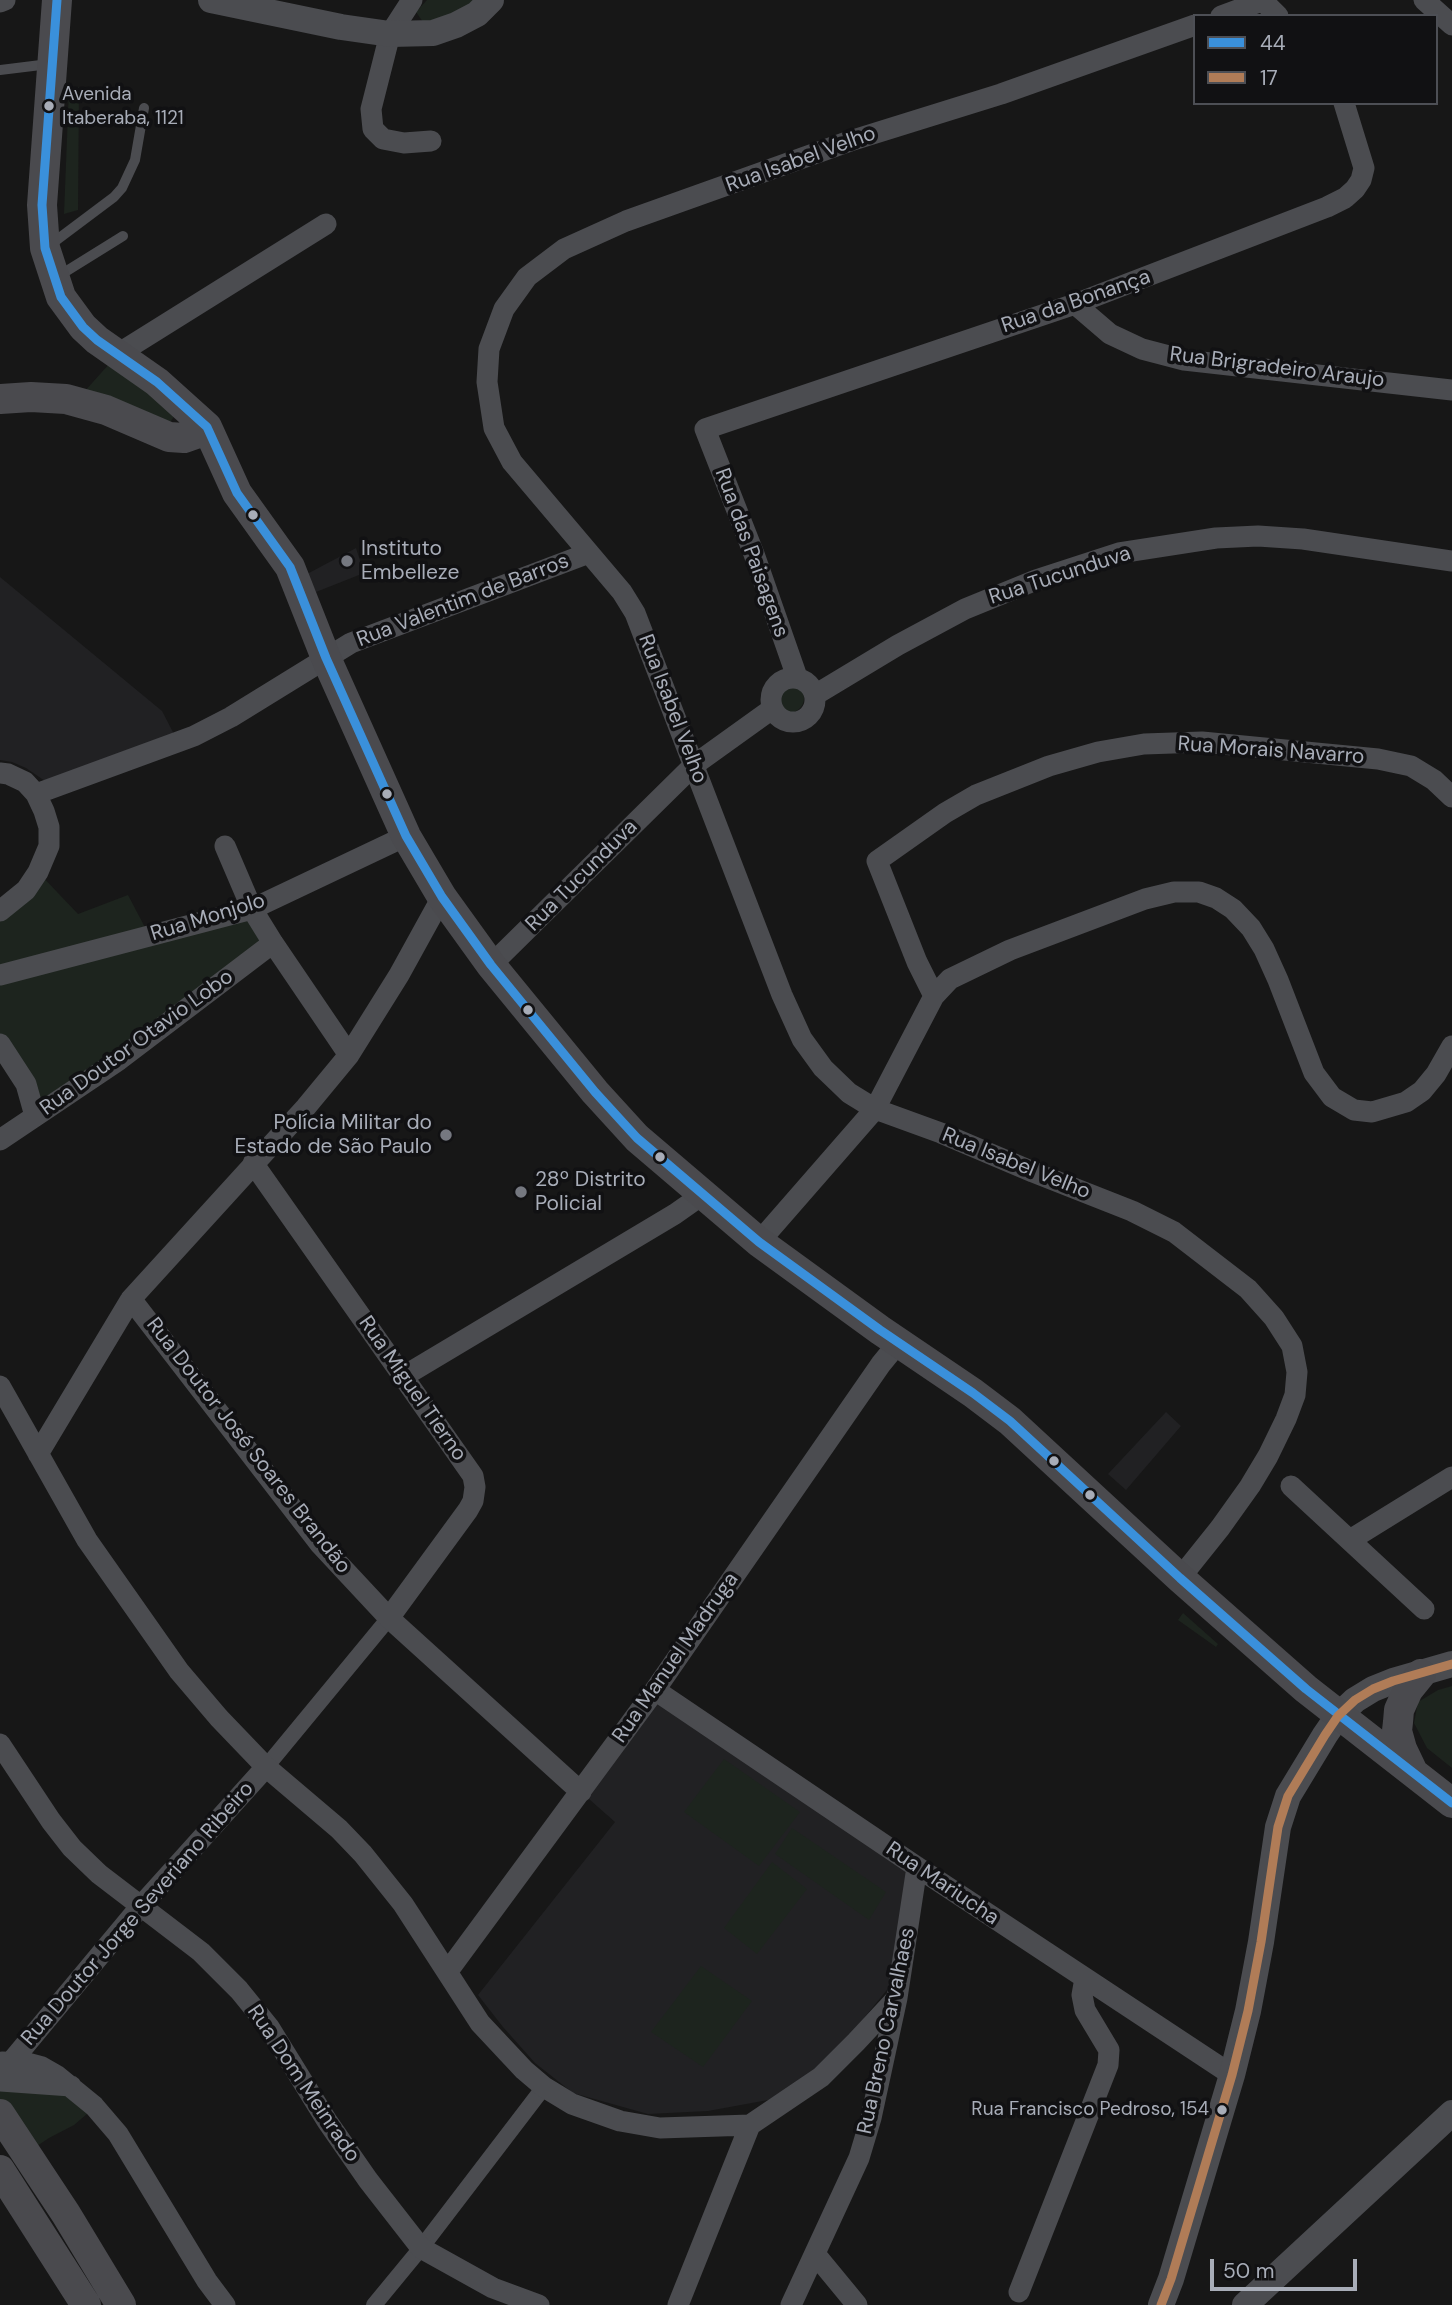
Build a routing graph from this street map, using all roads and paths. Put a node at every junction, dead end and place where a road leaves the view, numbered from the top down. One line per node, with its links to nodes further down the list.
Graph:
1 (57, 0): 11 (main road)
2 (211, 0): 10 (street)
3 (412, 0): 10 (street)
4 (491, 0): 10 (street)
5 (1424, 0): 8 (street)
6 (1269, 6): 7 (street)
7 (1231, 14)
8 (1452, 24)
9 (1193, 26): 28 (street, Rua Isabel Velho)
10 (390, 34): 15 (street)
11 (52, 64): 12 (lane); 18 (main road)
12 (0, 70)
13 (1345, 105): 20 (street, Rua da Bonança)
14 (144, 108): 18 (lane)
15 (430, 141)
16 (326, 224): 21 (street)
17 (123, 236): 19 (lane)
18 (45, 248): 19 (main road)
19 (54, 278): 21 (main road)
20 (1075, 304): 22 (street, Rua Brigradeiro Araujo); 25 (street, Rua da Bonança)
21 (118, 354): 24 (main road)
22 (1452, 390)
23 (0, 399): 26 (main road)
24 (207, 427): 26 (main road); 27 (main road)
25 (705, 429): 31 (street, Rua das Paisagens)
26 (169, 437): 27 (main road)
27 (237, 493): 30 (main road)
28 (589, 553): 30 (street, Rua Valentim de Barros); 34 (street, Rua Isabel Velho)
29 (1452, 561): 32 (street, Rua Tucunduva)
30 (326, 658): 36 (street, Rua Valentim de Barros); 38 (main road)
31 (797, 677): 32 (street); 33 (street)
32 (815, 695): 33 (street)
33 (772, 709): 34 (street, Rua Tucunduva)
34 (694, 765): 44 (street, Rua Tucunduva); 50 (street, Rua Isabel Velho)
35 (0, 773): 36 (street)
36 (36, 794): 42 (street)
37 (1452, 797): 46 (street, Rua Morais Navarro)
38 (406, 836): 40 (main road); 41 (street, Rua Monjolo)
39 (225, 846): 41 (street)
40 (442, 897): 44 (main road); 49 (street)
41 (252, 909): 43 (street); 45 (street, Rua Monjolo)
42 (0, 911)
43 (272, 943): 49 (street); 51 (street, Rua Doutor Otavio Lobo)
44 (491, 965): 54 (main road)
45 (0, 975)
46 (934, 996): 48 (street); 50 (street)
47 (0, 1044): 51 (street)
48 (1452, 1046)
49 (349, 1055): 53 (street)
50 (875, 1109): 55 (street); 64 (street, Rua Isabel Velho)
51 (35, 1116): 52 (street, Rua Doutor Otavio Lobo)
52 (0, 1140)
53 (253, 1163): 56 (street); 58 (street, Rua Miguel Tierno)
54 (702, 1195): 55 (main road); 58 (street)
55 (759, 1242): 57 (main road)
56 (131, 1299): 60 (street); 66 (street, Rua Doutor José Soares Brandão)
57 (899, 1342): 64 (main road); 69 (street, Rua Manuel Madruga)
58 (404, 1376): 66 (street, Rua Miguel Tierno)
59 (0, 1386): 60 (street)
60 (38, 1454): 72 (street)
61 (1452, 1478): 63 (street)
62 (1291, 1486): 63 (street)
63 (1350, 1540): 65 (street)
64 (1180, 1578): 70 (main road)
65 (1424, 1609)
66 (389, 1618): 72 (street); 74 (street, Rua Doutor José Soares Brandão)
67 (1452, 1664): 68 (street)
68 (1421, 1674): 70 (street); 73 (main road)
69 (655, 1689): 74 (street, Rua Manuel Madruga); 76 (street, Rua Mariucha)
70 (1338, 1716): 73 (main road); 82 (street)
71 (0, 1744): 77 (street, Rua Dom Meinrado)
72 (266, 1767): 77 (street, Rua Doutor Jorge Severiano Ribeiro); 78 (street)
73 (1414, 1773): 75 (main road)
74 (581, 1792): 78 (street, Rua Manuel Madruga)
75 (1452, 1803)
76 (917, 1867): 79 (street, Rua Mariucha); 80 (street, Rua Breno Carvalhaes)
77 (139, 1907): 81 (street, Rua Doutor Jorge Severiano Ribeiro); 90 (street, Rua Dom Meinrado)
78 (448, 1971): 85 (street)
79 (1085, 1978): 82 (street, Rua Mariucha); 92 (street)
80 (897, 1998): 88 (street); 91 (street, Rua Breno Carvalhaes)
81 (6, 2062): 84 (street)
82 (1232, 2075): 101 (street)
83 (0, 2081): 84 (street)
84 (71, 2086): 95 (street)
85 (544, 2087): 88 (street); 90 (street)
86 (1452, 2113): 102 (street)
87 (0, 2114): 94 (main road)
88 (750, 2125): 98 (street)
89 (0, 2170): 93 (main road)
90 (421, 2248): 96 (street); 97 (street, Rua Dom Meinrado)
91 (815, 2254): 99 (street, Rua Breno Carvalhaes); 100 (street)
92 (1019, 2291)
93 (86, 2305)
94 (121, 2305)
95 (225, 2305)
96 (374, 2305)
97 (539, 2305)
98 (678, 2305)
99 (791, 2305)
100 (857, 2305)
101 (1161, 2305)
102 (1245, 2305)

